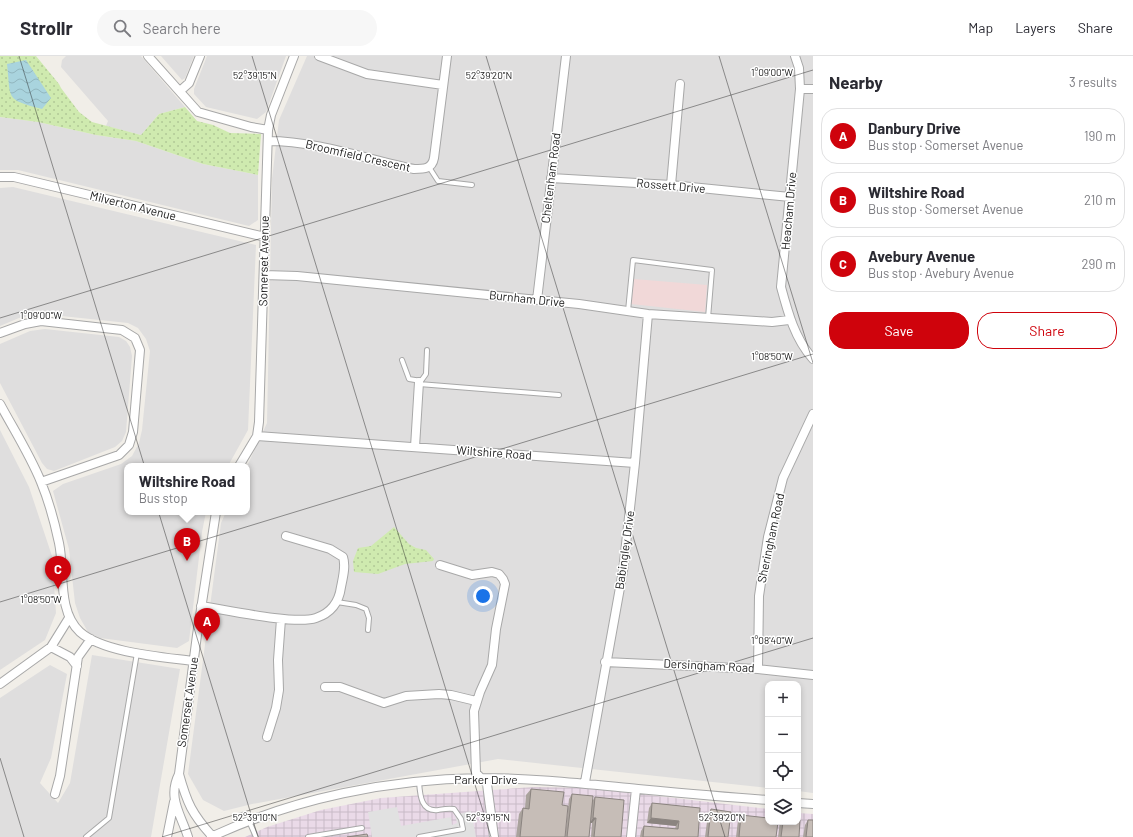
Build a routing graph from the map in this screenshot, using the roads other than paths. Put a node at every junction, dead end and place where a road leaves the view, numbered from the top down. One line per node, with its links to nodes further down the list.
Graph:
1 (148, 56): 12 (street)
2 (200, 56): 12 (street)
3 (294, 56): 13 (street, Somerset Avenue)
4 (319, 56): 9 (street)
5 (447, 56): 9 (street)
6 (566, 56): 17 (street, Cheltenham Road)
7 (795, 56): 10 (street, Heacham Drive)
8 (680, 84): 19 (street)
9 (443, 86): 15 (street)
10 (800, 89): 11 (street); 20 (street, Heacham Drive)
11 (813, 89)
12 (180, 91): 13 (street)
13 (268, 130): 14 (street, Somerset Avenue)
14 (268, 141): 15 (street, Broomfield Crescent); 21 (street, Somerset Avenue)
15 (429, 167): 18 (lane)
16 (0, 177): 21 (street, Milverton Avenue)
17 (551, 178): 19 (street, Rossett Drive); 23 (street, Cheltenham Road)
18 (472, 185)
19 (670, 185): 20 (street, Rossett Drive)
20 (790, 197): 27 (street, Heacham Drive)
21 (265, 237): 22 (street, Somerset Avenue)
22 (264, 275): 23 (street, Burnham Drive); 36 (street, Somerset Avenue)
23 (537, 300): 24 (street, Burnham Drive)
24 (628, 311): 25 (street, Burnham Drive); 26 (lane)
25 (648, 314): 26 (street, Burnham Drive); 39 (street, Babingley Drive)
26 (707, 319): 27 (street, Burnham Drive)
27 (789, 320): 30 (street, Heacham Drive)
28 (0, 334): 40 (street)
29 (427, 350): 32 (lane)
30 (813, 359)
31 (402, 360): 32 (lane)
32 (419, 383): 33 (lane); 37 (street)
33 (559, 395)
34 (0, 404): 40 (street)
35 (813, 414): 55 (street, Sheringham Road)
36 (257, 436): 37 (street, Wiltshire Road); 38 (street, Somerset Avenue)
37 (415, 447): 39 (street, Wiltshire Road)
38 (241, 463)
39 (635, 463): 53 (street, Babingley Drive)
40 (41, 482): 46 (street)
41 (216, 515): 45 (street, Somerset Avenue)
42 (286, 536): 44 (street)
43 (440, 565): 59 (street)
44 (337, 602): 47 (street); 48 (lane)
45 (201, 606): 47 (street); 52 (street, Somerset Avenue)
46 (69, 618): 49 (street); 50 (street)
47 (281, 619): 60 (street)
48 (368, 630)
49 (91, 639): 51 (street); 54 (street)
50 (51, 647): 54 (street); 57 (street)
51 (137, 653): 52 (street); 73 (lane)
52 (193, 661): 61 (street, Somerset Avenue)
53 (606, 662): 55 (street, Dersingham Road); 64 (street, Babingley Drive)
54 (77, 666): 66 (street)
55 (758, 669): 56 (street, Dersingham Road)
56 (813, 675)
57 (0, 684)
58 (325, 687): 59 (street)
59 (476, 702): 62 (street)
60 (267, 737)
61 (179, 774): 67 (street, Somerset Avenue); 76 (street, Somerset Avenue)
62 (481, 778): 63 (street, Parker Drive); 64 (street, Parker Drive); 80 (street)
63 (419, 782): 71 (street, Parker Drive); 79 (lane)
64 (585, 782): 65 (street, Parker Drive)
65 (636, 789): 68 (street, Parker Drive); 81 (street)
66 (55, 794)
67 (174, 800): 74 (street, Somerset Avenue); 75 (street, Somerset Avenue)
68 (765, 800)
69 (801, 803): 70 (street)
70 (813, 804)
71 (249, 821): 76 (street, Parker Drive); 77 (lane)
72 (362, 828): 78 (lane)
73 (86, 837)
74 (167, 837)
75 (188, 837)
76 (212, 837)
77 (256, 837)
78 (308, 837)
79 (419, 837)
80 (494, 837)
81 (631, 837)

